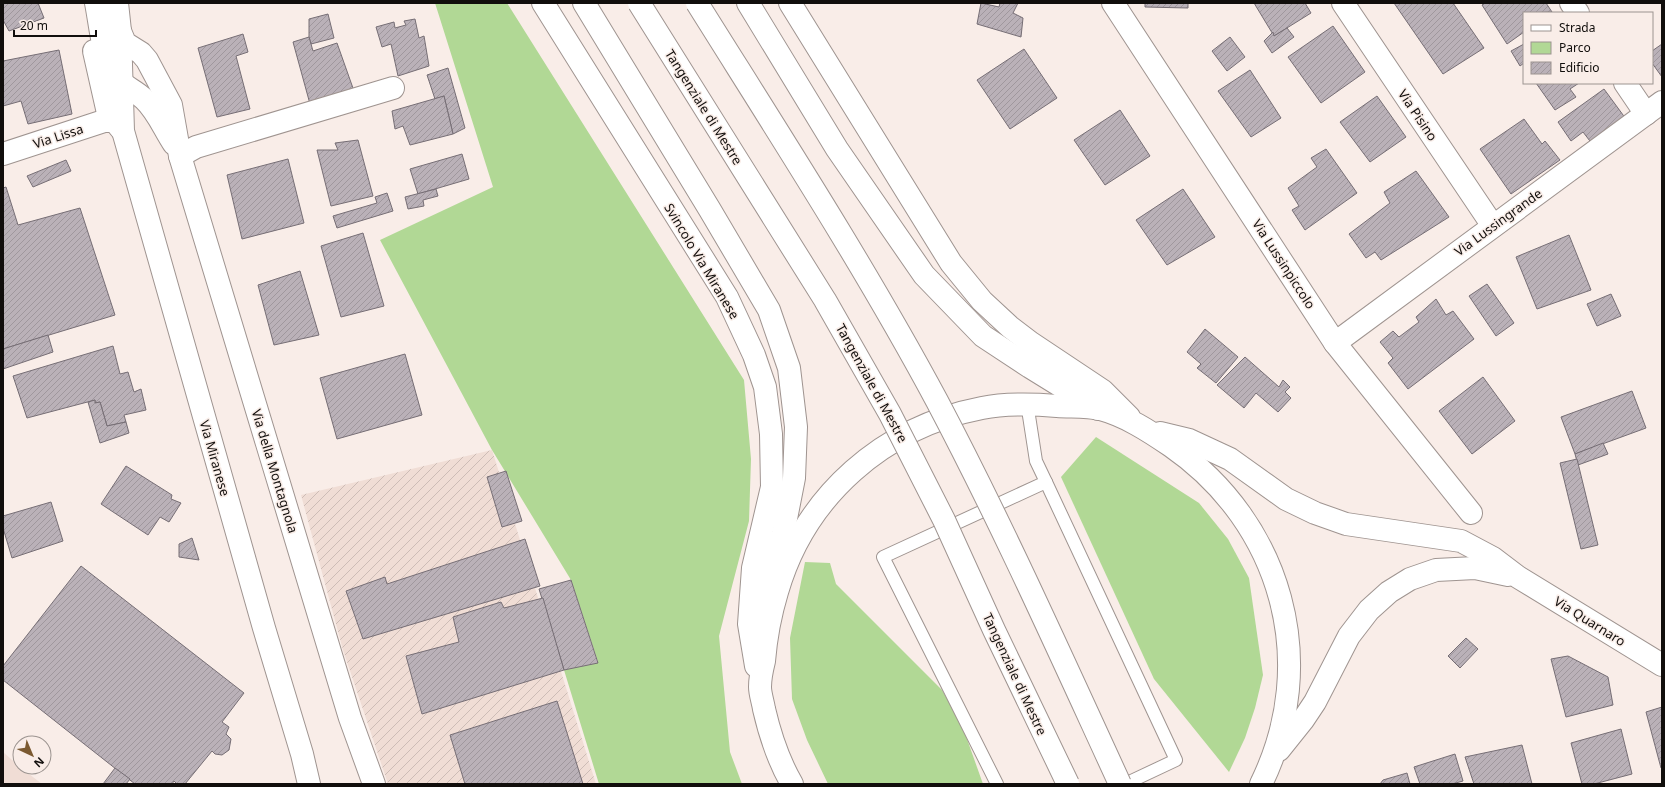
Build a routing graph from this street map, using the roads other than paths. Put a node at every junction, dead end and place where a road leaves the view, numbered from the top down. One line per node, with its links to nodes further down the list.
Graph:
1 (85, 3): 20 (main road, Via Miranese)
2 (96, 3): 15 (main road)
3 (117, 3): 14 (main road, Via Miranese)
4 (543, 3): 33 (main road, Svincolo Via Miranese)
5 (584, 3): 31 (main road)
6 (639, 3): 39 (main road, Tangenziale di Mestre, bridge)
7 (697, 3): 40 (main road, bridge)
8 (748, 3): 26 (main road)
9 (790, 3): 27 (main road)
10 (1113, 3): 24 (main road, Via Lussinpiccolo)
11 (1343, 3): 23 (main road, Via Pisino)
12 (1571, 3): 13 (main road)
13 (1577, 12)
14 (120, 31): 15 (main road, Via Miranese); 22 (main road)
15 (120, 82): 18 (main road); 20 (main road, Via Miranese)
16 (1626, 84): 19 (main road)
17 (393, 88): 22 (main road)
18 (152, 108): 20 (main road); 22 (main road)
19 (1654, 108): 23 (main road, Via Lussingrande)
20 (120, 122): 21 (main road, Via Lissa); 35 (main road, Via Miranese)
21 (3, 154)
22 (180, 156): 36 (main road, Via della Montagnola)
23 (1493, 226): 24 (main road, Via Lussingrande)
24 (1335, 344): 29 (main road, Via Lussinpiccolo)
25 (1027, 403): 26 (main road); 28 (lane); 31 (main road)
26 (1098, 409): 27 (main road)
27 (1142, 427): 30 (main road); 34 (main road)
28 (1046, 482): 38 (lane); 41 (lane)
29 (1471, 513)
30 (1518, 577): 32 (main road, Via Quarnaro); 34 (main road)
31 (770, 614): 33 (main road)
32 (1662, 665)
33 (760, 689): 37 (main road, Svincolo Via Miranese)
34 (1272, 759): 42 (main road)
35 (309, 784)
36 (374, 784)
37 (792, 784)
38 (998, 784)
39 (1068, 784)
40 (1120, 784)
41 (1125, 784)
42 (1262, 784)

